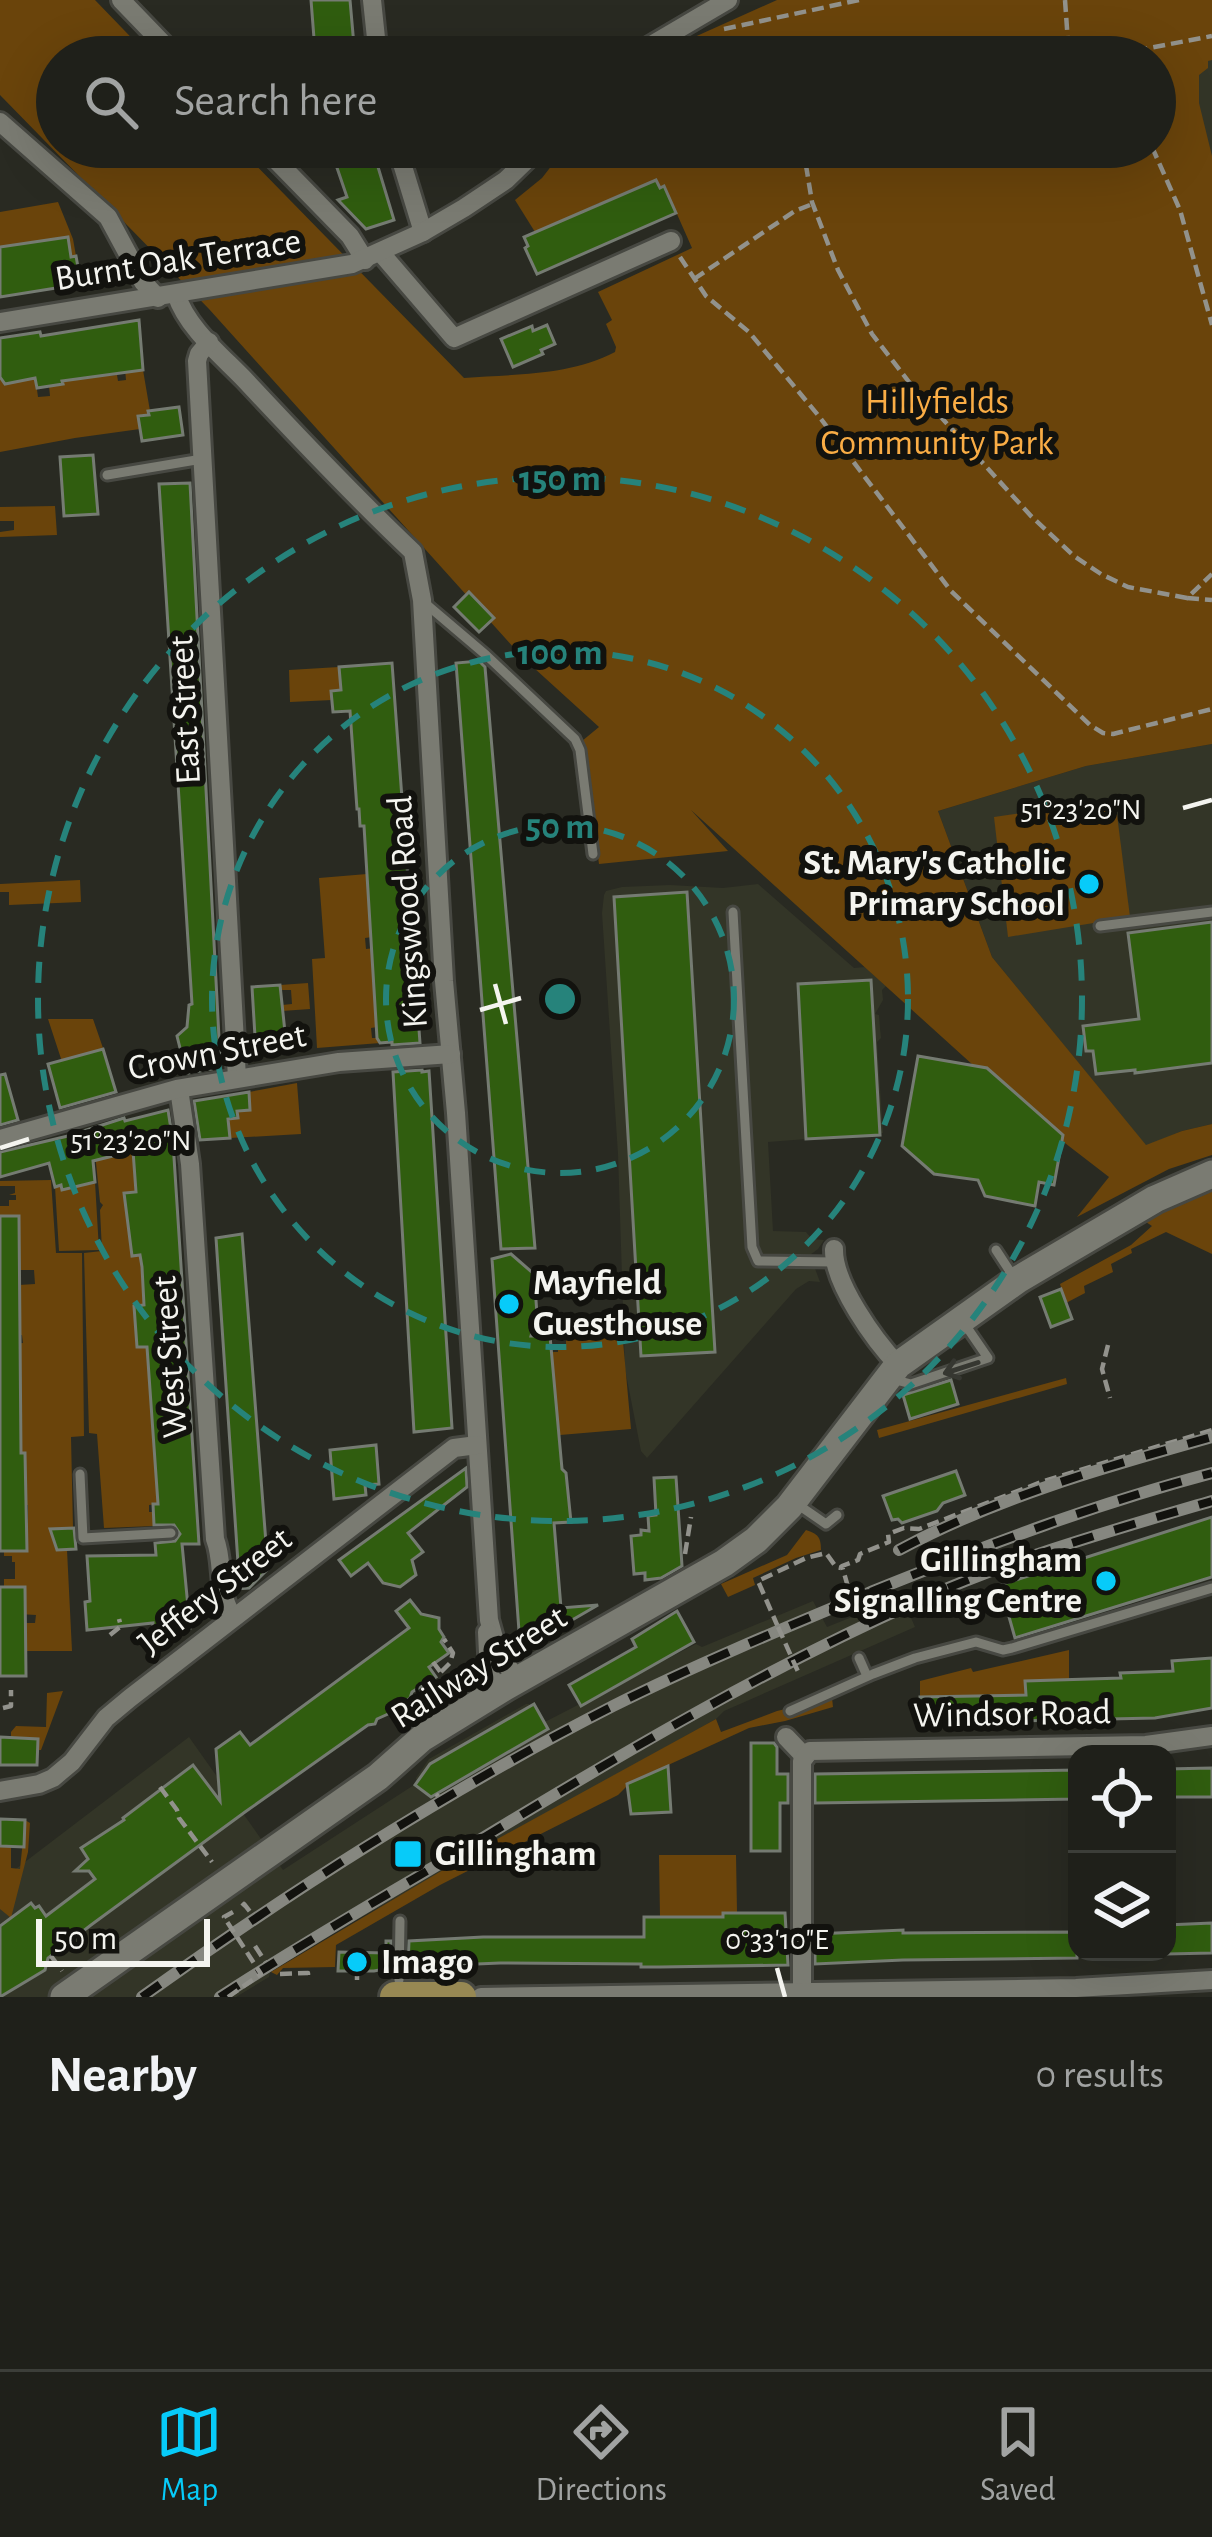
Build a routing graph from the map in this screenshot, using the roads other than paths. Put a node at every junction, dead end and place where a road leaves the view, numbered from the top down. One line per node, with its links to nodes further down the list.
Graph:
1 (121, 0): 4 (street)
2 (372, 0): 5 (street)
3 (728, 0): 6 (street)
4 (156, 36)
5 (376, 36)
6 (667, 36)
7 (0, 122): 8 (street, Kingswood Road)
8 (36, 154)
9 (52, 168): 16 (street, Kingswood Road)
10 (284, 168): 15 (street)
11 (403, 168): 13 (street)
12 (518, 168): 13 (street, Burnt Oak Terrace)
13 (423, 232): 15 (street, Burnt Oak Terrace)
14 (671, 242): 15 (street)
15 (366, 259): 16 (street, Burnt Oak Terrace)
16 (175, 294): 17 (street, Burnt Oak Terrace); 18 (street, Kingswood Road)
17 (0, 322)
18 (209, 343): 19 (street, East Street); 21 (street, Kingswood Road)
19 (203, 459): 20 (lane); 27 (street, East Street)
20 (107, 475)
21 (422, 600): 22 (lane); 26 (street, Kingswood Road)
22 (592, 854)
23 (734, 912): 32 (lane)
24 (1212, 912): 25 (lane)
25 (1100, 926)
26 (451, 1054): 27 (street, Crown Street); 36 (street, Kingswood Road)
27 (237, 1078): 28 (street, Crown Street)
28 (179, 1089): 29 (street, Crown Street); 42 (street, West Street)
29 (0, 1139)
30 (1207, 1176): 33 (street, Railway Street)
31 (996, 1250): 33 (lane)
32 (834, 1256): 35 (street)
33 (1016, 1281): 34 (street, Railway Street)
34 (961, 1318): 35 (street, Railway Street); 35 (lane, one-way to 35)
35 (893, 1372): 38 (street, Railway Street)
36 (477, 1445): 42 (street, Jeffery Street); 45 (street, Kingswood Road)
37 (80, 1474): 40 (lane)
38 (793, 1501): 39 (lane); 45 (street, Railway Street)
39 (837, 1516)
40 (171, 1534)
41 (1212, 1588): 44 (lane)
42 (234, 1617): 50 (street, Jeffery Street)
43 (859, 1658): 44 (lane)
44 (867, 1676): 46 (lane)
45 (508, 1686): 53 (street, Railway Street)
46 (790, 1711)
47 (1212, 1736): 49 (street, Windsor Road)
48 (786, 1737): 49 (street)
49 (808, 1754): 55 (street)
50 (0, 1791)
51 (400, 1921): 54 (lane)
52 (1212, 1980): 55 (street)
53 (64, 1986)
54 (397, 1989): 56 (main road)
55 (802, 1990): 57 (street)
56 (461, 1997)
57 (481, 1997)

